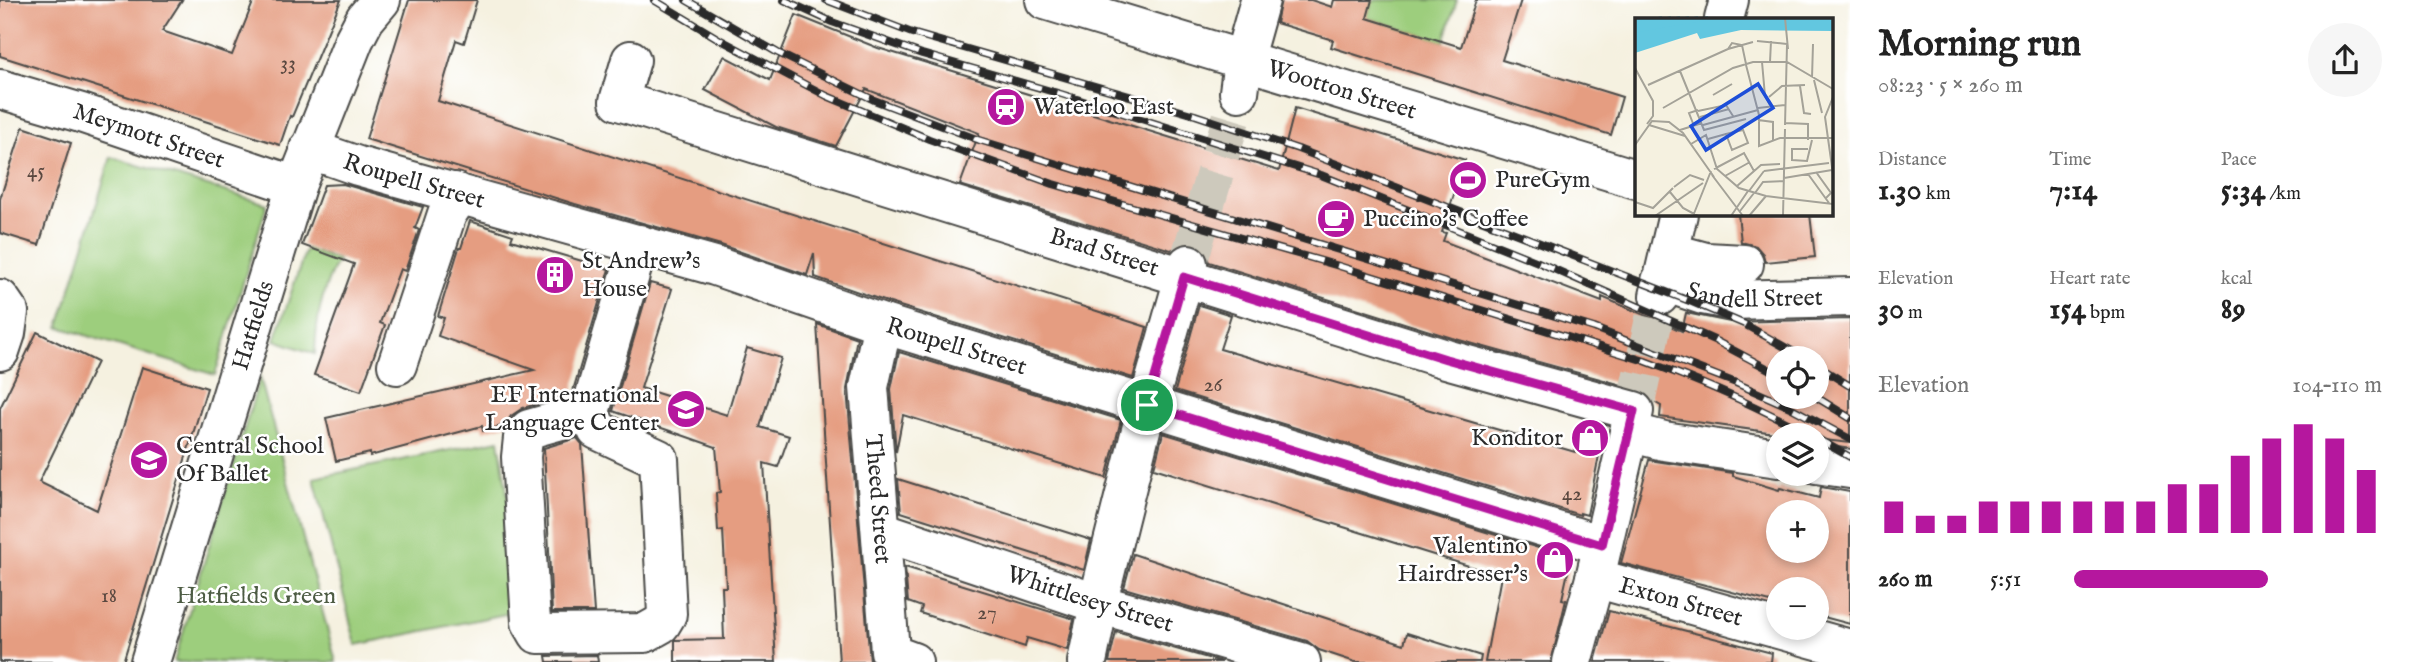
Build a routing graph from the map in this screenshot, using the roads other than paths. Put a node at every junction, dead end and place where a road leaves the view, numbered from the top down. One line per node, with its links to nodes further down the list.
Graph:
1 (381, 0): 9 (street, Hatfields)
2 (1045, 0): 7 (street, Wootton Street)
3 (1260, 0): 7 (street)
4 (1729, 0): 5 (street)
5 (1724, 18)
6 (631, 60): 16 (street, Brad Street)
7 (1241, 76): 10 (street, Wootton Street)
8 (1, 92): 11 (street, Meymott Street)
9 (309, 149): 11 (street, Hatfields); 12 (street, Roupell Street)
10 (1635, 179)
11 (296, 186): 35 (street, Hatfields)
12 (454, 192): 14 (street, Roupell Street); 22 (street)
13 (1678, 215): 17 (street)
14 (639, 244): 20 (street, Roupell Street); 24 (street)
15 (1744, 264): 17 (street)
16 (1186, 270): 23 (street); 25 (street, Brad Street)
17 (1663, 276): 18 (street, Sandell Street)
18 (1850, 297)
19 (0, 299): 21 (street)
20 (883, 324): 23 (street, Roupell Street); 29 (street, Theed Street)
21 (0, 351)
22 (397, 365)
23 (1147, 405): 30 (street, Roupell Street); 31 (street)
24 (590, 412): 24 (street)
25 (1631, 422): 26 (street, Brad Street); 30 (street)
26 (1766, 456)
27 (1829, 466): 28 (street)
28 (1850, 469)
29 (881, 531): 31 (street, Whittlesey Street); 34 (street, Theed Street)
30 (1598, 562): 32 (street, Exton Street); 38 (street)
31 (1101, 593): 36 (street); 37 (street, Whittlesey Street)
32 (1789, 647): 33 (street, Exton Street)
33 (1850, 649)
34 (900, 660)
35 (150, 662)
36 (1087, 662)
37 (1301, 662)
38 (1572, 662)

